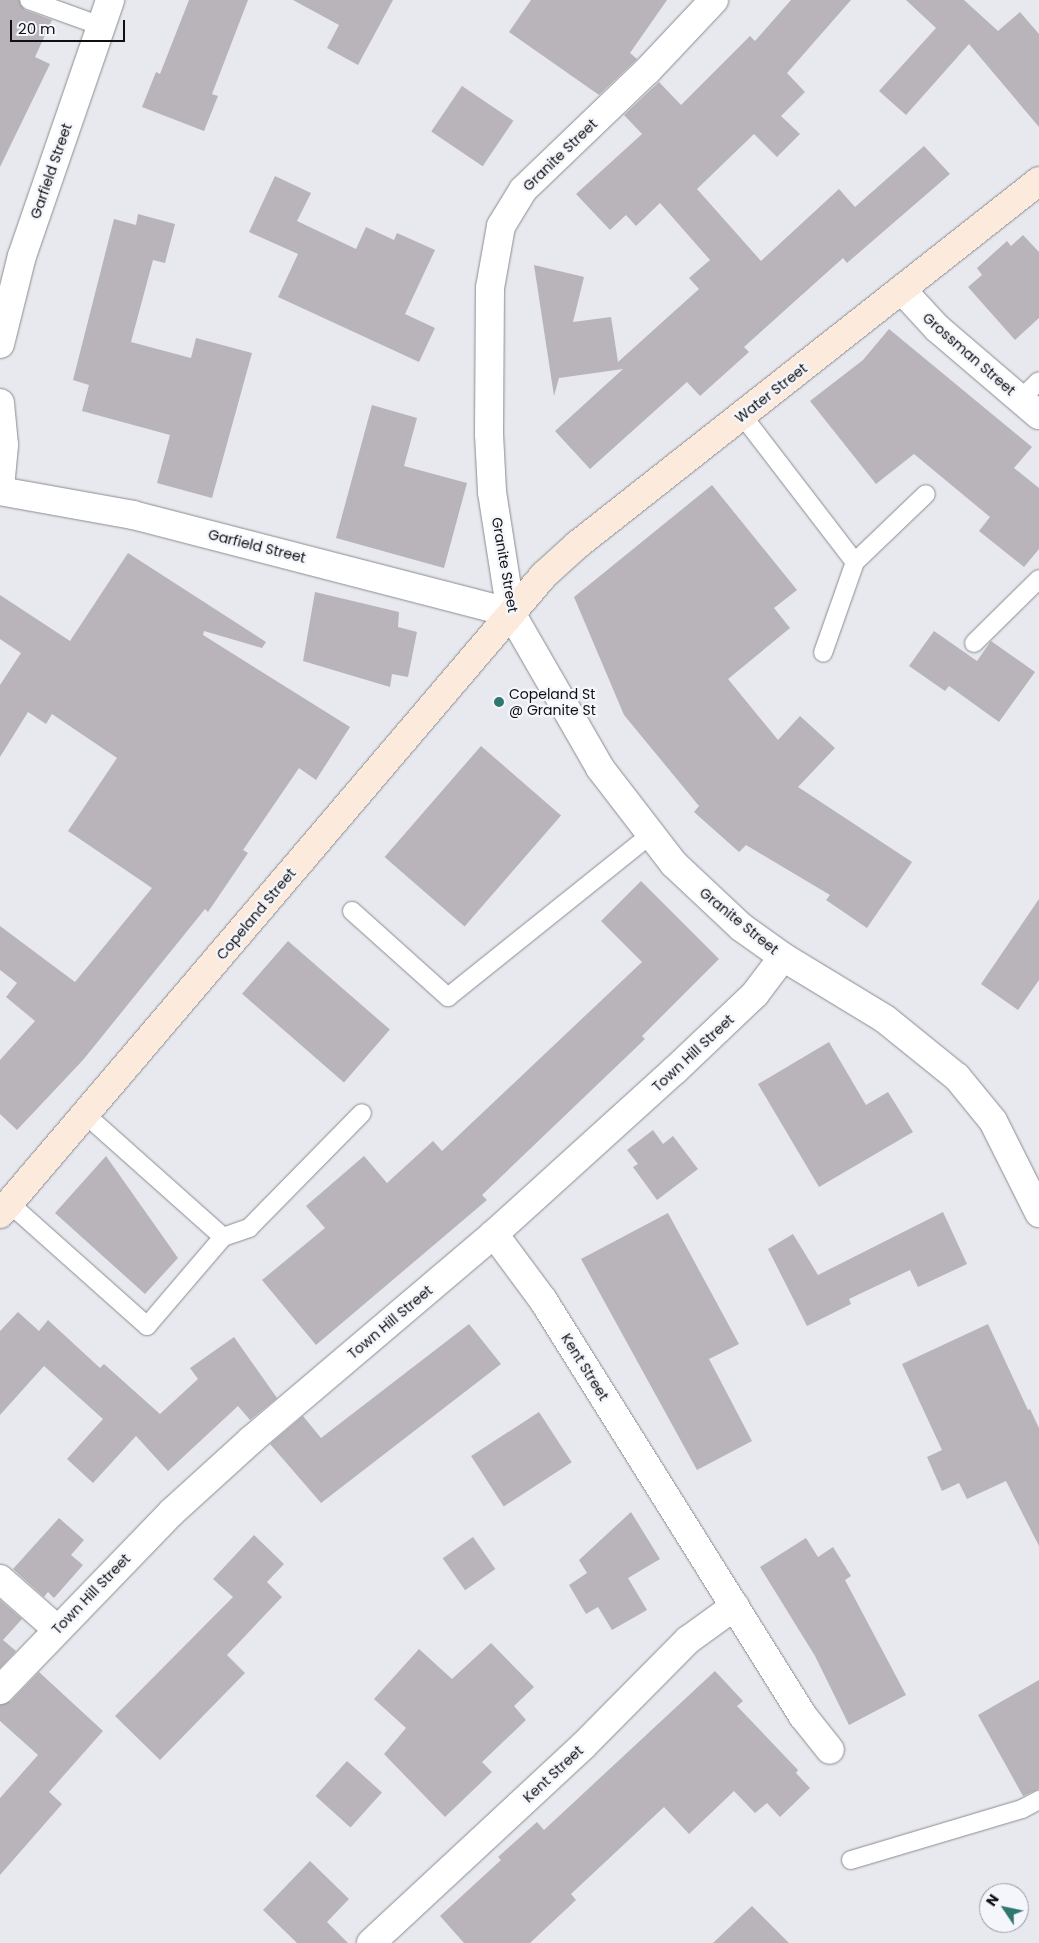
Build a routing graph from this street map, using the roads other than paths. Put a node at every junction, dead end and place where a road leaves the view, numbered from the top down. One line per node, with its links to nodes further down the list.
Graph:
1 (29, 0): 4 (lane)
2 (110, 0): 4 (street, Garfield Street)
3 (714, 0): 15 (street, Granite Street)
4 (101, 26): 7 (street, Garfield Street)
5 (1039, 181): 6 (main road, Water Street)
6 (902, 290): 8 (street, Grossman Street); 10 (main road, Water Street)
7 (0, 341)
8 (1033, 398)
9 (0, 402): 11 (street, Garfield Street)
10 (742, 415): 13 (lane); 15 (main road, Water Street)
11 (0, 490): 15 (street, Garfield Street)
12 (926, 494): 13 (lane)
13 (855, 562): 17 (lane)
14 (1039, 579): 16 (lane)
15 (511, 613): 18 (street, Granite Street); 22 (main road, Copeland Street)
16 (974, 643)
17 (823, 653)
18 (650, 835): 19 (lane); 20 (street, Granite Street)
19 (352, 911)
20 (783, 957): 24 (street, Granite Street); 25 (street, Town Hill Street)
21 (362, 1113): 26 (lane)
22 (85, 1114): 23 (main road, Copeland Street); 26 (lane)
23 (5, 1209): 26 (lane)
24 (1039, 1212)
25 (494, 1234): 28 (street, Kent Street); 29 (street, Town Hill Street)
26 (224, 1237)
27 (0, 1579): 29 (street)
28 (734, 1606): 31 (street, Kent Street); 34 (street, Kent Street)
29 (57, 1629): 30 (street, Town Hill Street)
30 (0, 1690)
31 (830, 1750)
32 (1039, 1800): 33 (lane)
33 (851, 1860)
34 (371, 1943)

